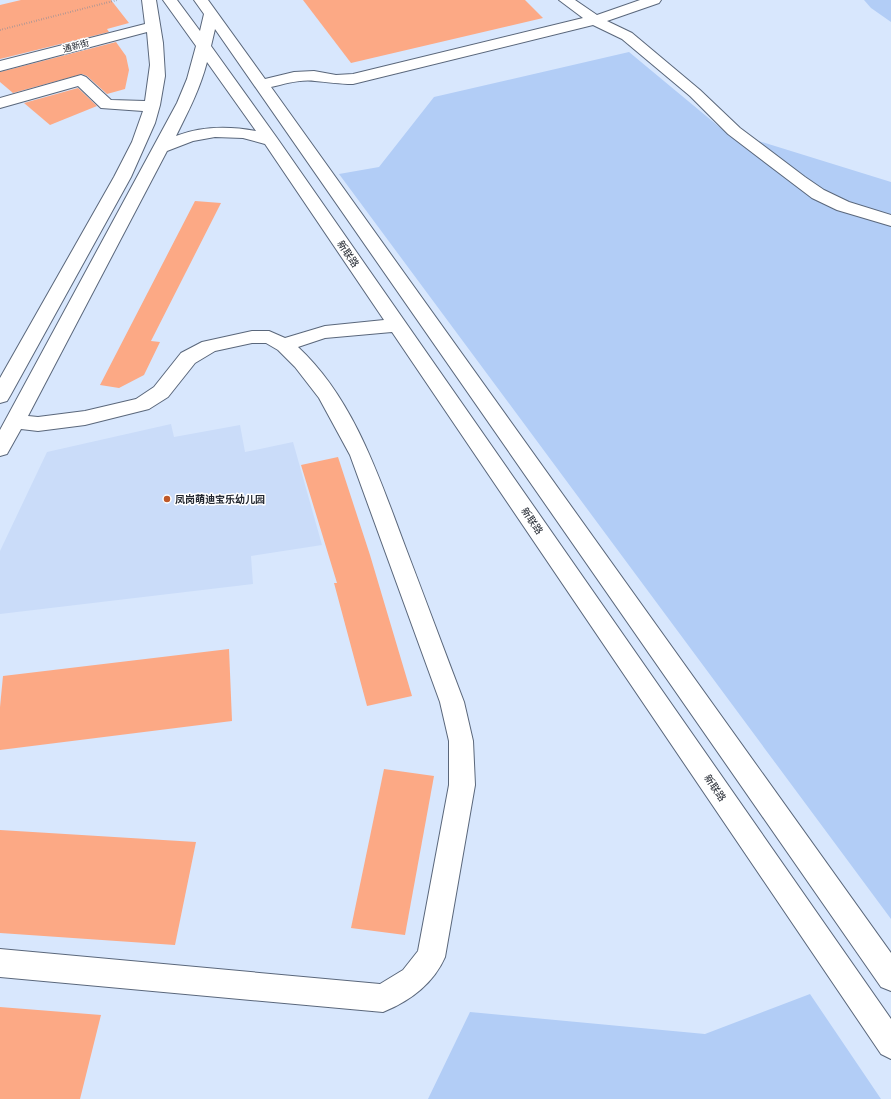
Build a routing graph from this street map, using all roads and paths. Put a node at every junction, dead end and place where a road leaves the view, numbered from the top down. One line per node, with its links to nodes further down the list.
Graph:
1 (117, 0): 9 (path)
2 (149, 0): 8 (street)
3 (170, 0): 10 (street, 新联路)
4 (566, 0): 7 (street)
5 (654, 0): 7 (street)
6 (206, 7): 10 (street); 12 (street)
7 (595, 20): 12 (street); 17 (street)
8 (152, 26): 11 (street, 通新街); 14 (street)
9 (0, 30)
10 (204, 48): 15 (street, 新联路); 16 (street)
11 (0, 66)
12 (261, 85): 24 (street)
13 (0, 103): 14 (street)
14 (152, 106): 20 (street)
15 (271, 141): 16 (street); 18 (street, 新联路)
16 (161, 148): 21 (street)
17 (891, 222)
18 (398, 326): 19 (street); 25 (street, 新联路)
19 (285, 346): 21 (street); 23 (street)
20 (3, 384)
21 (16, 422): 22 (street)
22 (0, 450)
23 (0, 963)
24 (891, 977)
25 (891, 1044)

